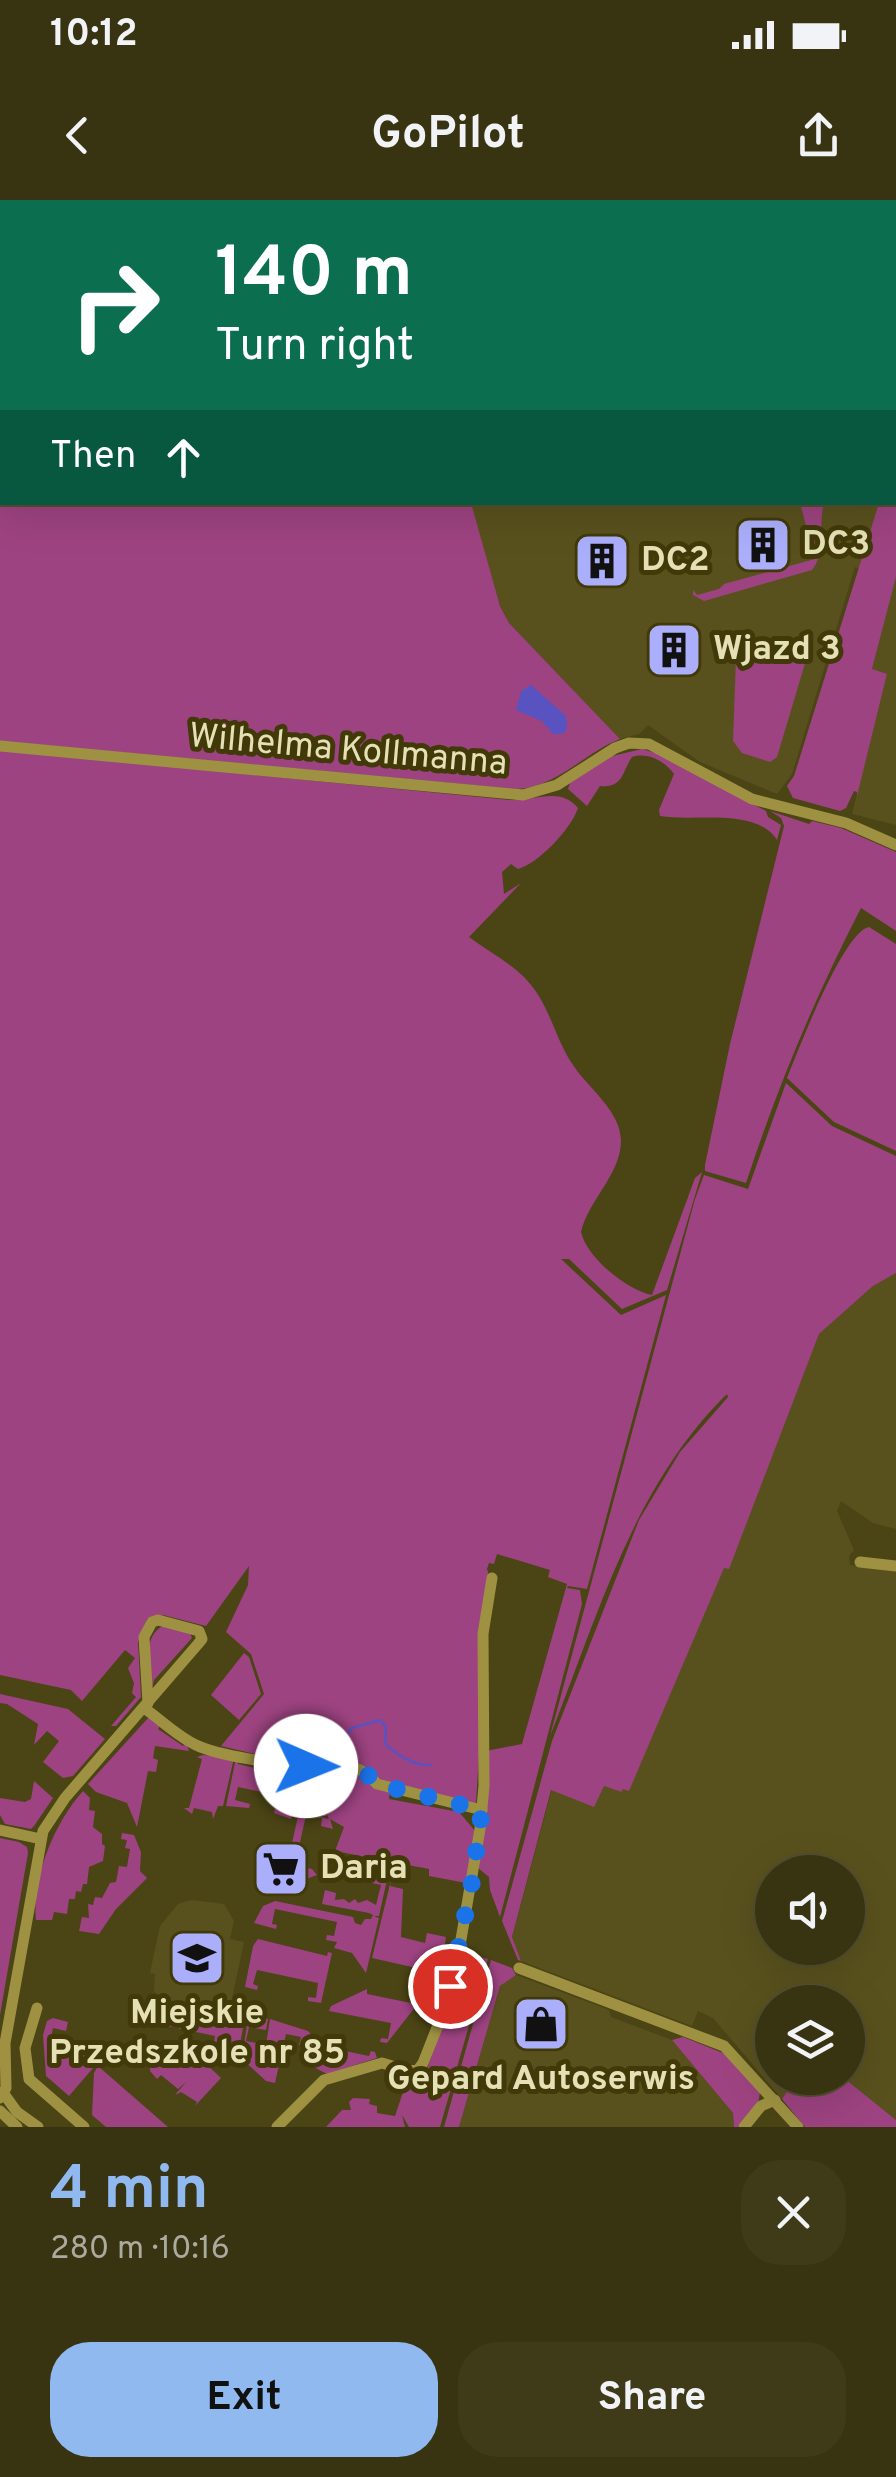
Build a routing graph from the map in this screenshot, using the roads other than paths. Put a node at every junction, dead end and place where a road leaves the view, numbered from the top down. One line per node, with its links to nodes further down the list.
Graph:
1 (0, 746): 2 (street, Wilhelma Kollmanna)
2 (896, 845)
3 (860, 1562): 4 (street)
4 (896, 1566)
5 (492, 1578): 7 (street)
6 (146, 1706): 6 (street); 7 (street); 9 (street)
7 (482, 1810): 21 (street)
8 (0, 1830): 9 (street)
9 (41, 1838): 12 (street)
10 (519, 1968): 16 (street)
11 (37, 2008): 20 (street)
12 (9, 2017): 13 (street); 14 (street)
13 (0, 2042)
14 (3, 2072): 15 (street)
15 (2, 2096): 19 (street)
16 (775, 2100): 22 (street); 23 (street)
17 (0, 2111): 18 (street)
18 (17, 2127)
19 (38, 2127)
20 (84, 2127)
21 (277, 2127)
22 (744, 2127)
23 (798, 2127)

